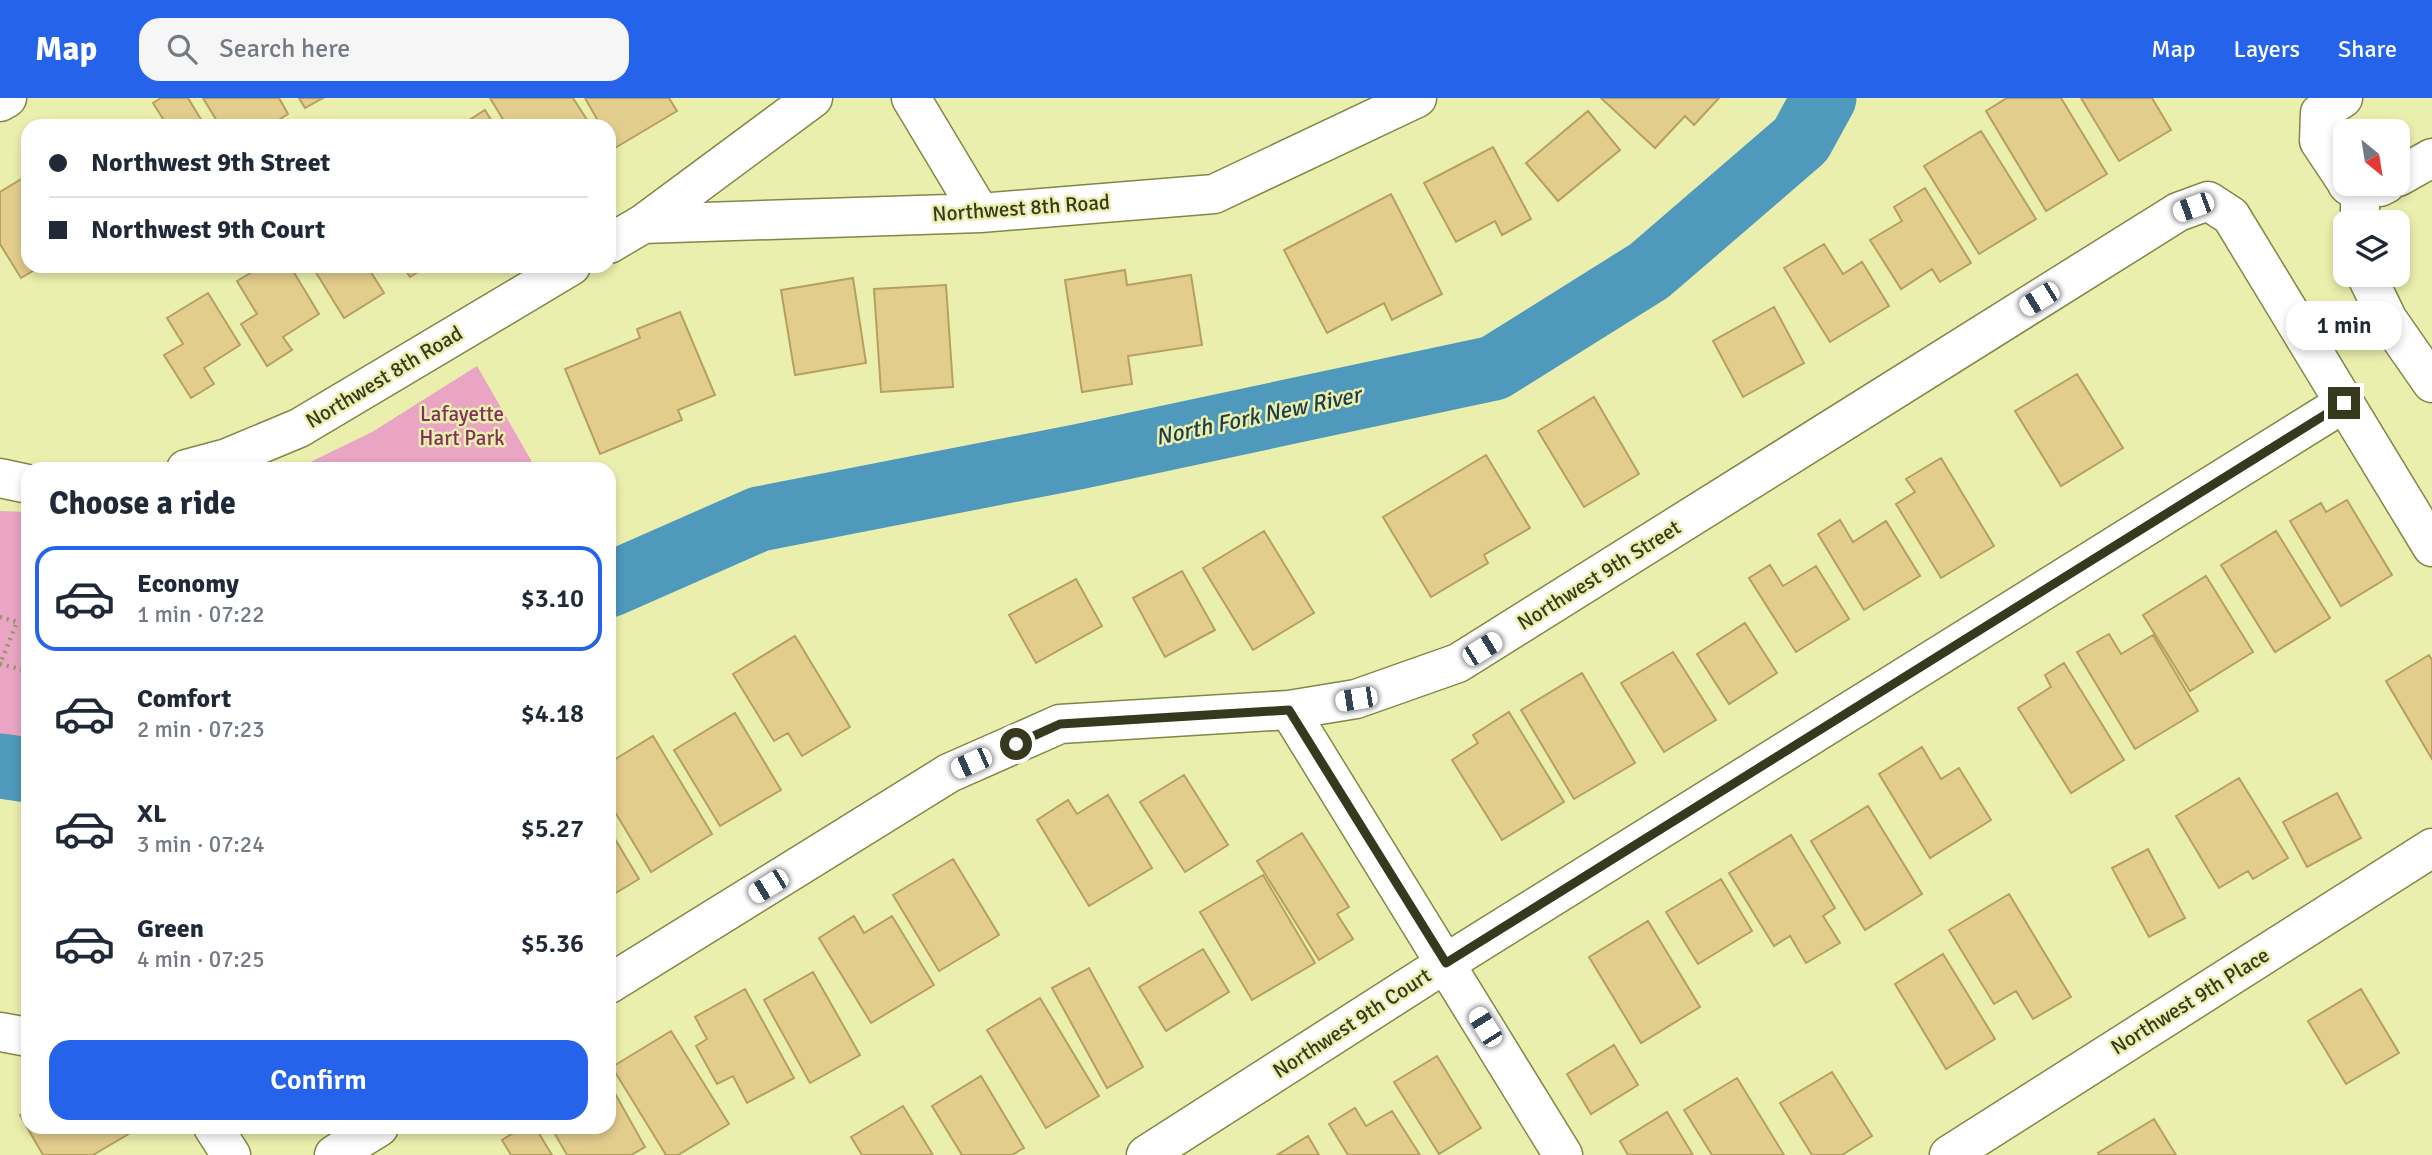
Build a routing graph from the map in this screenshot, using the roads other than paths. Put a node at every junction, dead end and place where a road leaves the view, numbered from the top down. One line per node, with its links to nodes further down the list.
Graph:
1 (7, 98): 6 (street)
2 (813, 98): 11 (street)
3 (911, 98): 10 (street)
4 (1417, 98): 10 (street, Northwest 8th Road)
5 (2343, 98): 7 (street)
6 (0, 102)
7 (2333, 158)
8 (2432, 158): 9 (street)
9 (2410, 170)
10 (979, 213): 11 (street, Northwest 8th Road)
11 (643, 224): 12 (street, Northwest 8th Road)
12 (616, 240)
13 (560, 273): 17 (street, Northwest 8th Road)
14 (2372, 287): 15 (street)
15 (2432, 383)
16 (2344, 403): 20 (street); 21 (street, Northwest 9th Street); 23 (street, Northwest 9th Court)
17 (213, 462)
18 (0, 478): 19 (street)
19 (21, 482)
20 (2432, 547)
21 (1289, 710): 23 (street); 24 (street, Northwest 9th Street)
22 (2432, 848): 33 (street, Northwest 9th Place)
23 (1446, 963): 31 (street, Northwest 9th Court); 32 (street)
24 (616, 980)
25 (0, 1032): 26 (street)
26 (21, 1036)
27 (218, 1134): 29 (street)
28 (368, 1134): 30 (street)
29 (231, 1155)
30 (334, 1155)
31 (1146, 1155)
32 (1563, 1155)
33 (1949, 1155)

